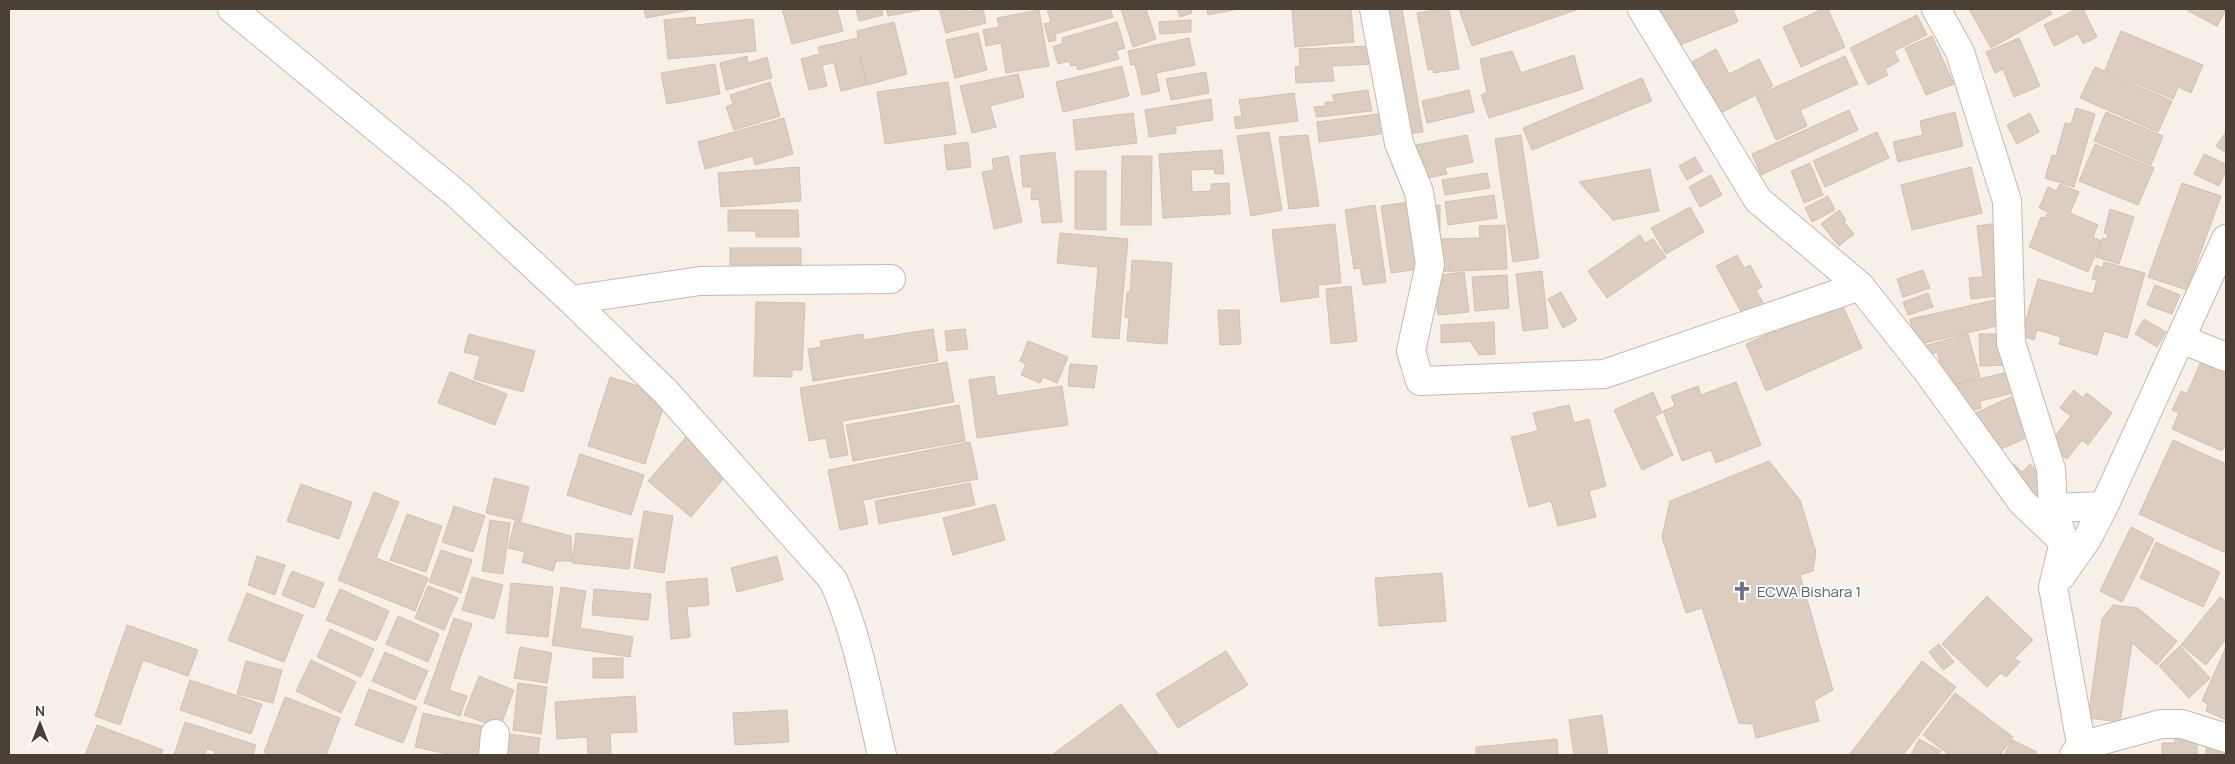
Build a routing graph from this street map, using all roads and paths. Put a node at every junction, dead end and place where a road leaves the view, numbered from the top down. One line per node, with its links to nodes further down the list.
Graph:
1 (232, 9): 8 (street)
2 (1374, 9): 7 (street)
3 (1642, 9): 7 (street)
4 (1936, 9): 12 (street)
5 (2226, 239): 9 (street)
6 (891, 279): 8 (street)
7 (1860, 286): 13 (street)
8 (571, 300): 17 (street)
9 (2181, 339): 10 (street); 11 (street)
10 (2226, 357)
11 (2104, 506): 12 (street); 14 (street)
12 (2053, 508): 13 (street)
13 (2064, 542): 14 (street)
14 (2053, 587): 16 (street)
15 (2226, 738): 16 (street)
16 (2079, 752)
17 (882, 755)

